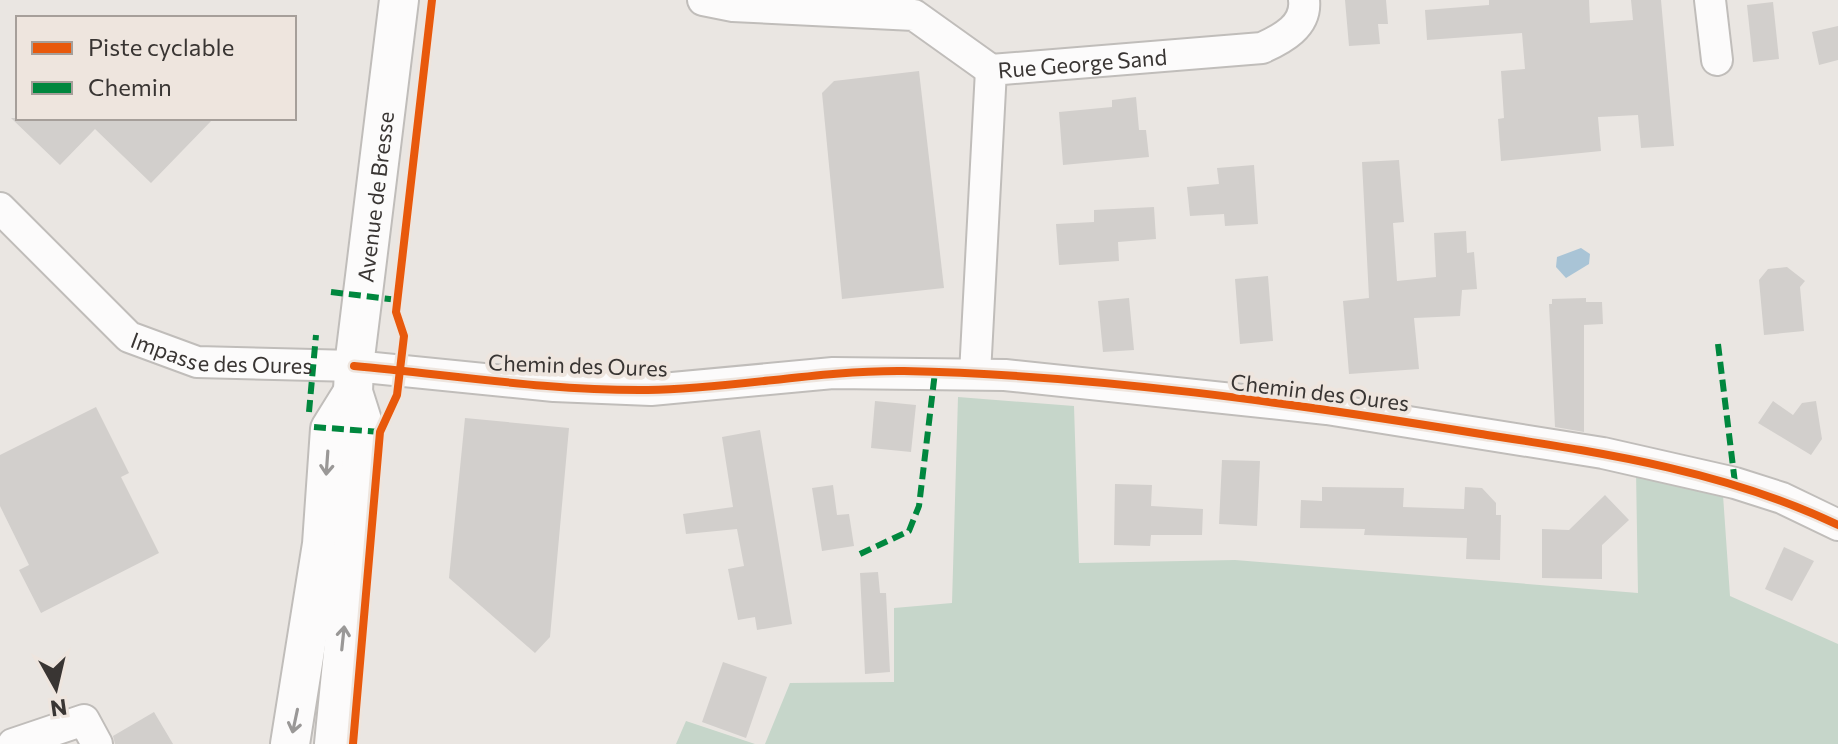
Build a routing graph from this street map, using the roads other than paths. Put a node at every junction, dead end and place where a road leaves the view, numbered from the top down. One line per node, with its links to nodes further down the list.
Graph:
1 (399, 0): 9 (main road, Avenue de Bresse)
2 (703, 0): 6 (street)
3 (1304, 0): 6 (street, Rue George Sand)
4 (1710, 0): 5 (street)
5 (1717, 60)
6 (991, 70): 8 (street, Rue George Sand)
7 (0, 208): 9 (street, Impasse des Oures)
8 (975, 374): 9 (street, Chemin des Oures); 10 (street, Chemin des Oures)
9 (354, 379): 13 (main road, Avenue de Bresse, one-way to 13); 14 (main road, Avenue de Bresse, one-way to 9)
10 (1838, 525)
11 (13, 744): 12 (street)
12 (97, 744)
13 (290, 744)
14 (334, 744)

